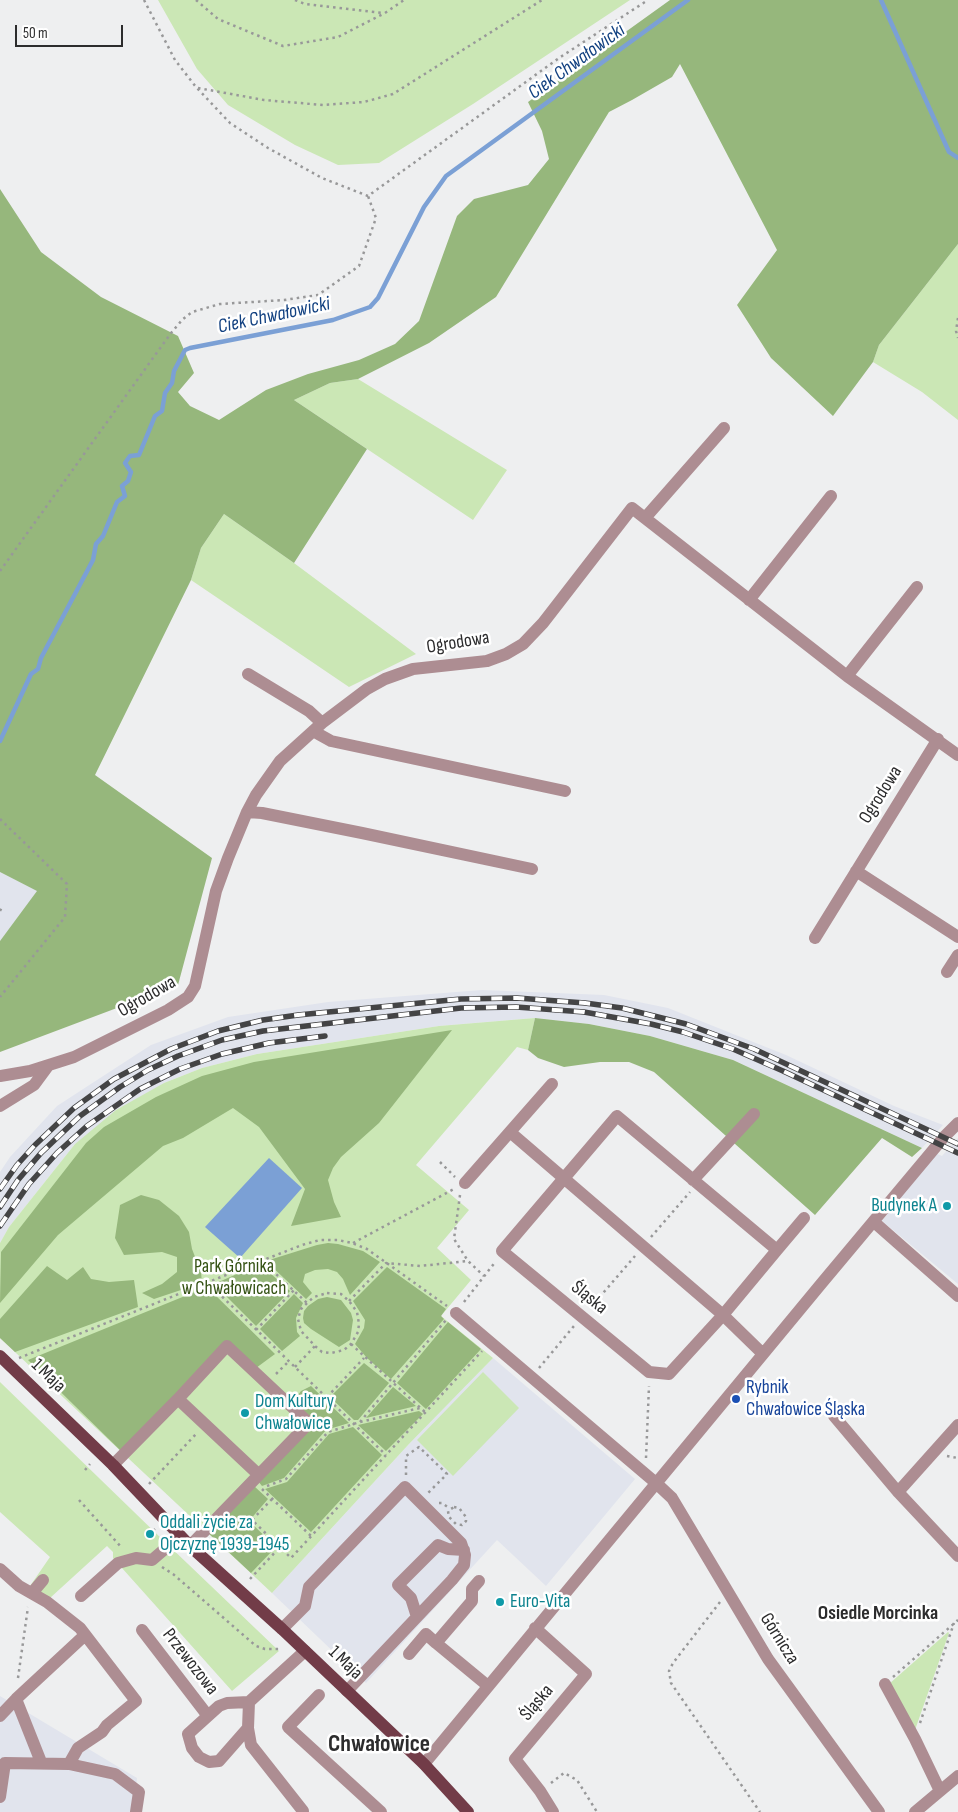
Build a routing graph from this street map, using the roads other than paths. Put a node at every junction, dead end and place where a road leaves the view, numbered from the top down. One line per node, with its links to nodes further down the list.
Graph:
1 (724, 428): 3 (street)
2 (831, 496): 5 (street)
3 (645, 518): 5 (street, Ogrodowa); 8 (street, Ogrodowa)
4 (917, 587): 7 (street)
5 (749, 600): 7 (street, Ogrodowa)
6 (248, 674): 8 (street)
7 (847, 676): 9 (street, Ogrodowa)
8 (317, 727): 11 (street); 12 (street, Ogrodowa)
9 (938, 739): 10 (street, Ogrodowa); 14 (street, Ogrodowa)
10 (958, 755)
11 (564, 791)
12 (247, 812): 13 (street); 19 (street, Ogrodowa)
13 (532, 869)
14 (856, 871): 15 (street); 16 (street, Ogrodowa)
15 (958, 937)
16 (814, 938)
17 (958, 954): 18 (street)
18 (947, 972)
19 (48, 1066): 20 (street, Ogrodowa); 22 (street)
20 (0, 1076)
21 (552, 1084): 25 (street)
22 (0, 1106)
23 (754, 1114): 27 (street)
24 (958, 1123): 30 (street)
25 (510, 1132): 26 (street); 28 (street)
26 (564, 1178): 27 (street); 34 (street); 34 (street, Śląska)
27 (695, 1181): 31 (street)
28 (464, 1184)
29 (804, 1218): 31 (street)
30 (874, 1222): 32 (street); 35 (street)
31 (777, 1250): 34 (street)
32 (958, 1296)
33 (456, 1313): 42 (street)
34 (723, 1315): 35 (street)
35 (764, 1354): 42 (street)
36 (0, 1356): 40 (main road, 1 Maja)
37 (178, 1399): 40 (street); 41 (street); 41 (street)
38 (834, 1416): 43 (street)
39 (958, 1425): 43 (street)
40 (113, 1465): 44 (main road, 1 Maja)
41 (258, 1481): 45 (street)
42 (656, 1483): 54 (street); 82 (street, Górnicza)
43 (898, 1492): 47 (street)
44 (180, 1536): 45 (main road, 1 Maja); 52 (street)
45 (190, 1546): 55 (main road, 1 Maja)
46 (464, 1550): 53 (street); 53 (street); 55 (street)
47 (958, 1556)
48 (0, 1570): 51 (street)
49 (43, 1580): 51 (street)
50 (479, 1581): 58 (street)
51 (32, 1594): 57 (street)
52 (81, 1596)
53 (417, 1617): 63 (street)
54 (535, 1628): 62 (street); 81 (street, Śląska)
55 (282, 1629): 59 (main road, 1 Maja)
56 (142, 1630): 68 (street, Przewozowa)
57 (85, 1636): 65 (street); 72 (street)
58 (436, 1643): 60 (street); 62 (street)
59 (305, 1651): 63 (main road, 1 Maja); 66 (street)
60 (409, 1654)
61 (885, 1684): 75 (street)
62 (488, 1686): 73 (street)
63 (347, 1691): 73 (main road, 1 Maja)
64 (319, 1695): 79 (street)
65 (16, 1699): 67 (street); 71 (street)
66 (249, 1702): 68 (street, Przewozowa); 69 (street)
67 (0, 1716)
68 (208, 1716): 69 (street, Przewozowa)
69 (248, 1728): 78 (street)
70 (3, 1762): 71 (street); 76 (street)
71 (41, 1762): 72 (street)
72 (69, 1764): 77 (street)
73 (424, 1764): 80 (main road, 1 Maja)
74 (958, 1776): 75 (street)
75 (940, 1791): 83 (street)
76 (0, 1797)
77 (136, 1812)
78 (302, 1812)
79 (381, 1812)
80 (468, 1812)
81 (553, 1812)
82 (878, 1812)
83 (915, 1812)

